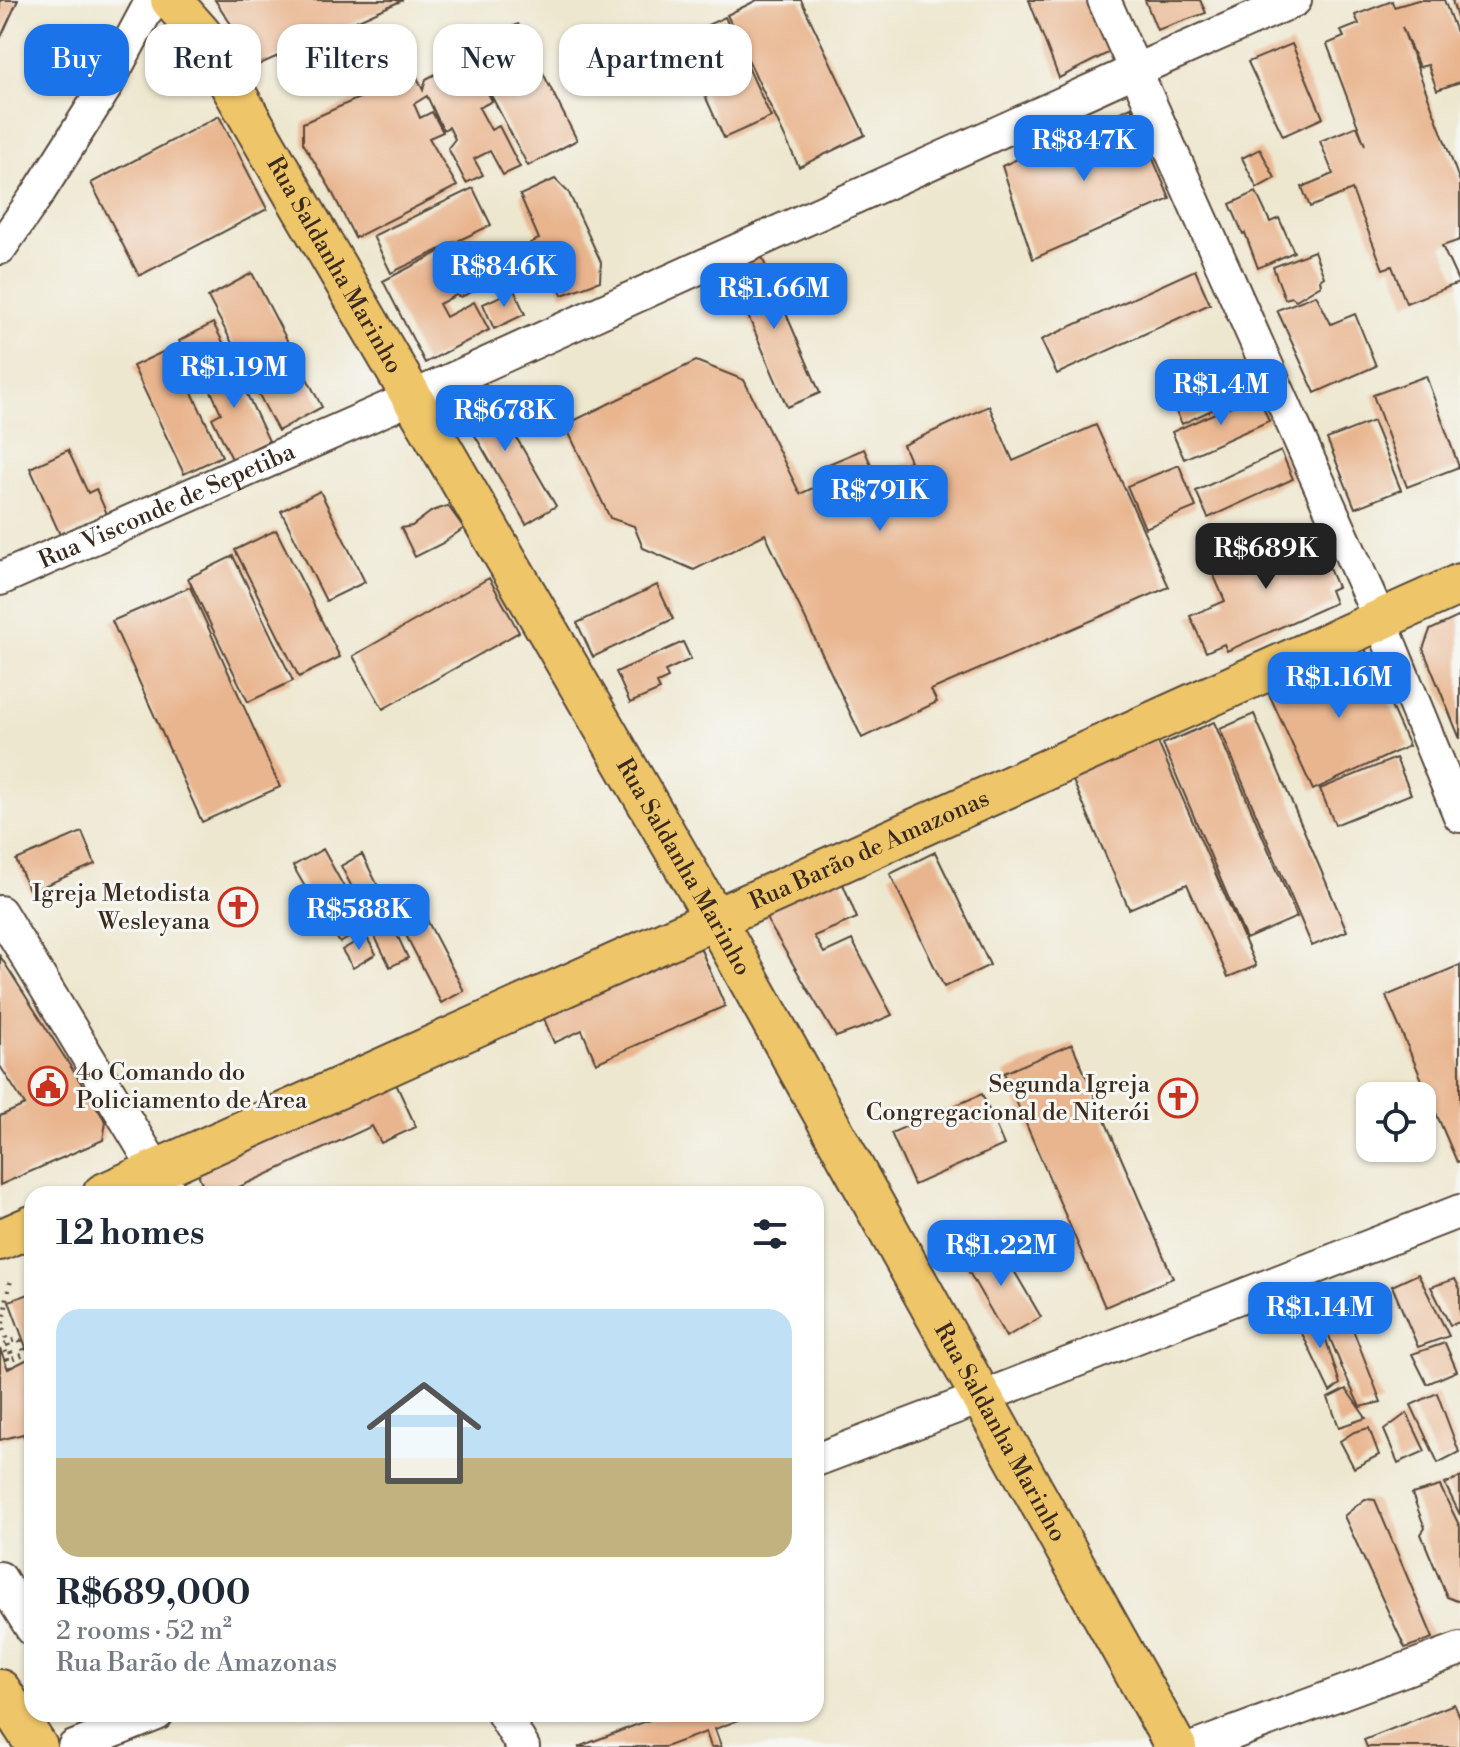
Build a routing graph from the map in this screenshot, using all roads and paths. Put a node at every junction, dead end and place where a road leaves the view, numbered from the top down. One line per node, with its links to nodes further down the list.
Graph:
1 (152, 0): 6 (street)
2 (171, 0): 7 (main road, Rua Saldanha Marinho)
3 (1104, 0): 5 (street)
4 (1295, 0): 5 (street, Rua Visconde de Sepetiba)
5 (1134, 71): 7 (street, Rua Visconde de Sepetiba); 10 (street)
6 (0, 248)
7 (413, 397): 8 (street, Rua Visconde de Sepetiba); 13 (main road, Rua Saldanha Marinho)
8 (0, 579)
9 (1460, 584): 10 (main road, Rua Barão de Amazonas)
10 (1380, 620): 11 (street); 13 (main road, Rua Barão de Amazonas)
11 (1460, 816)
12 (0, 912): 14 (street)
13 (715, 919): 14 (main road, Rua Barão de Amazonas); 20 (main road, Rua Saldanha Marinho)
14 (164, 1182): 15 (main road, Rua Barão de Amazonas)
15 (143, 1186)
16 (1460, 1211): 20 (street)
17 (24, 1235): 18 (main road)
18 (3, 1257): 19 (path, bridge)
19 (10, 1368)
20 (980, 1398): 21 (street); 31 (main road, Rua Saldanha Marinho)
21 (824, 1457)
22 (0, 1578): 23 (street)
23 (24, 1616)
24 (1460, 1649): 32 (street)
25 (0, 1690): 28 (main road)
26 (137, 1722): 29 (street)
27 (508, 1722): 30 (street)
28 (37, 1747)
29 (74, 1747)
30 (523, 1747)
31 (1176, 1747)
32 (1196, 1747)

